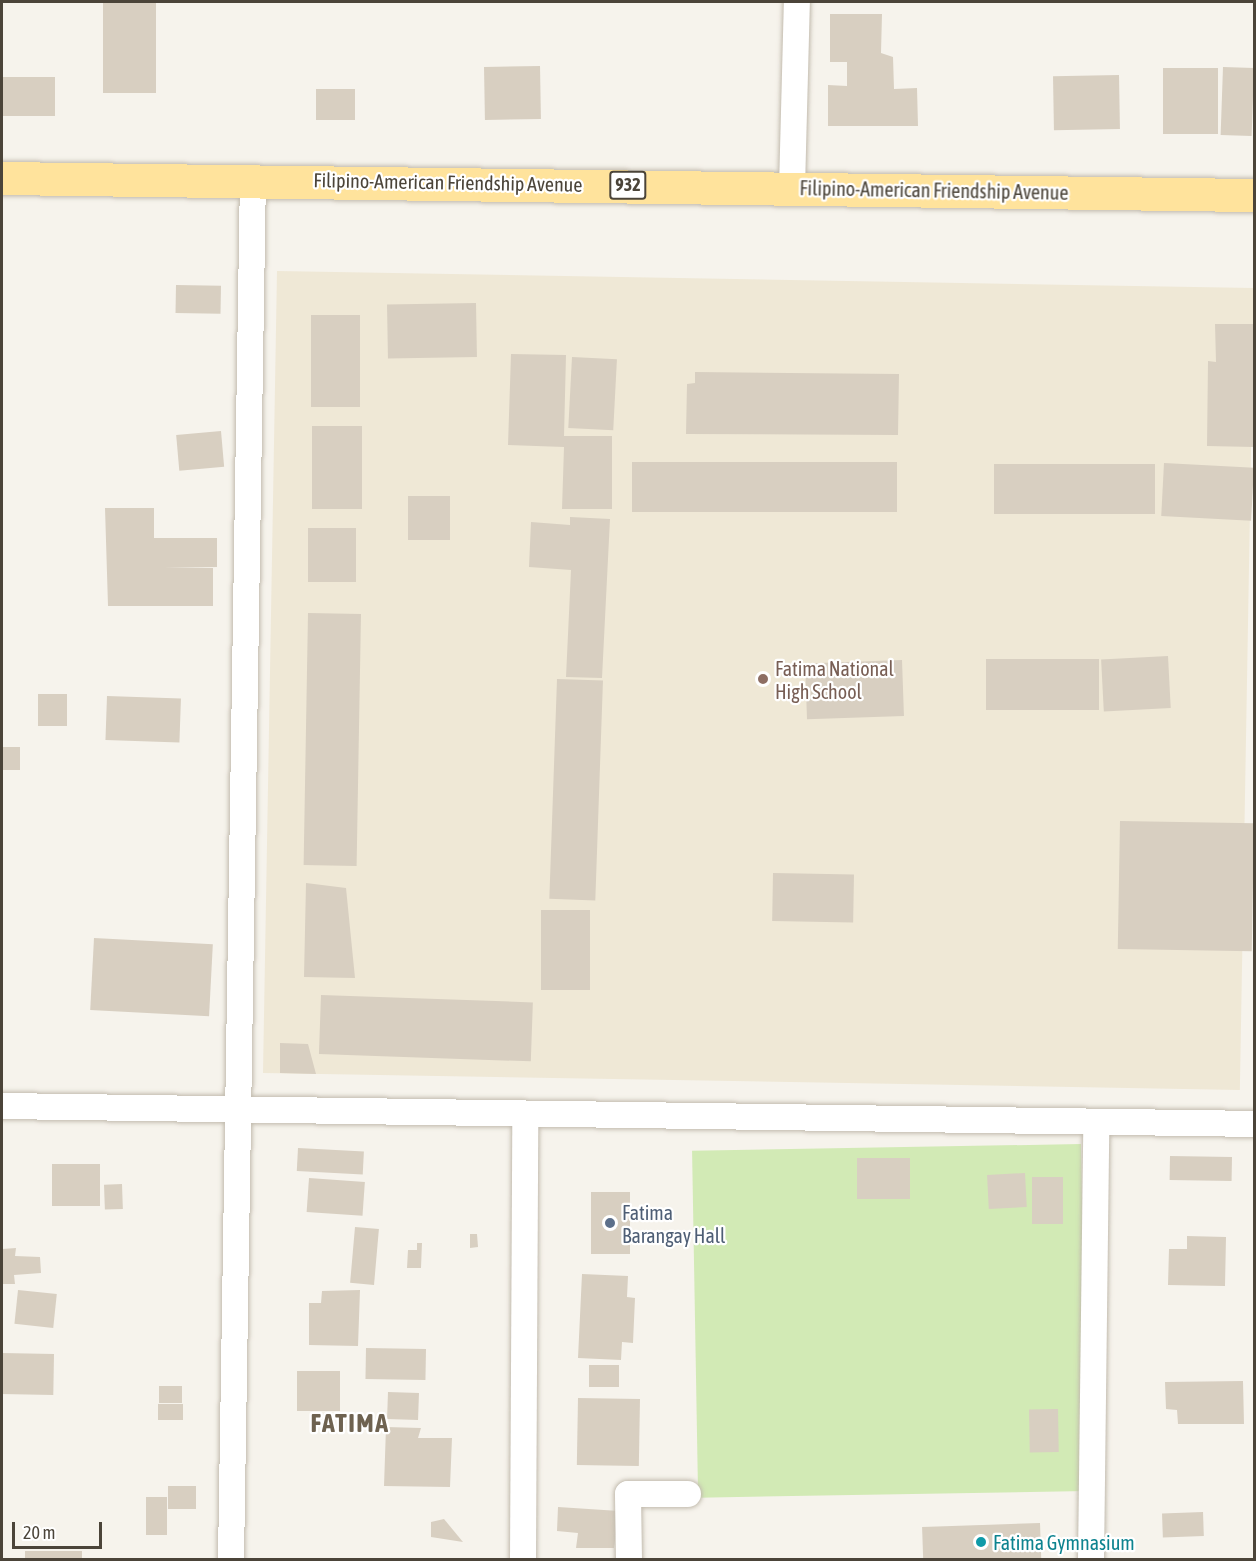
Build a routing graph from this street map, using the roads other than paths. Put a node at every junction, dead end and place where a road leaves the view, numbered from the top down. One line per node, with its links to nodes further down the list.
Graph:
1 (797, 2): 4 (street)
2 (2, 178): 3 (main road, Filipino-American Friendship Avenue / 932)
3 (253, 180): 4 (main road, Filipino-American Friendship Avenue / 932); 7 (street)
4 (792, 188): 5 (main road, Filipino-American Friendship Avenue / 932)
5 (1254, 195)
6 (2, 1106): 7 (street)
7 (240, 1112): 8 (street); 12 (street)
8 (525, 1114): 9 (street); 13 (street)
9 (1096, 1123): 10 (street); 15 (street)
10 (1254, 1124)
11 (688, 1494): 14 (street)
12 (231, 1560)
13 (523, 1560)
14 (629, 1560)
15 (1091, 1560)

